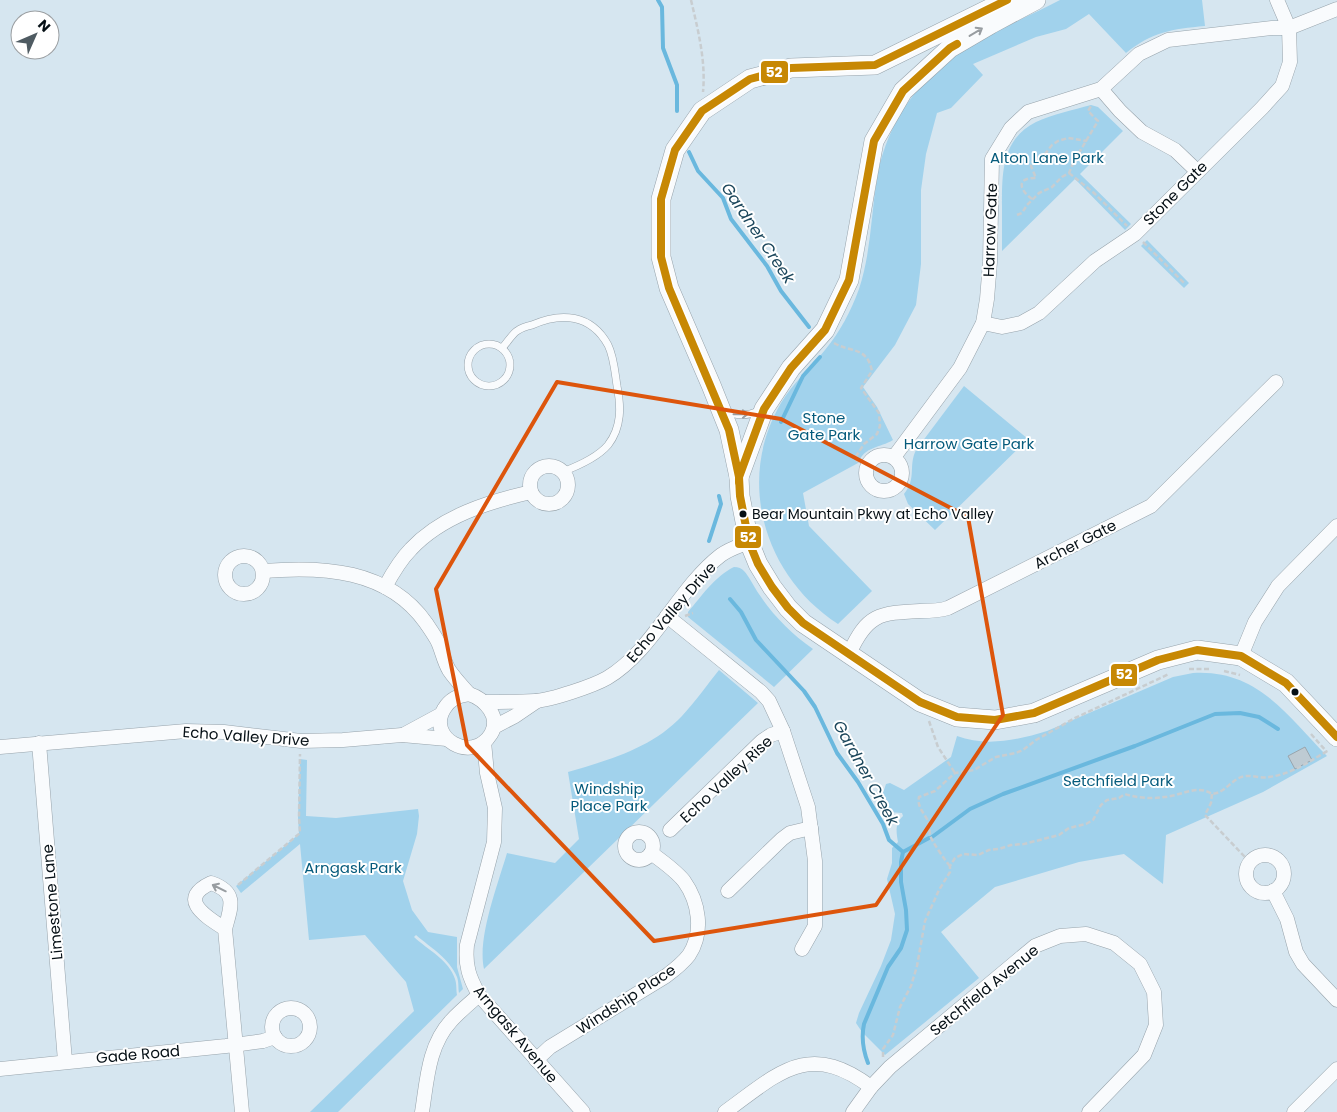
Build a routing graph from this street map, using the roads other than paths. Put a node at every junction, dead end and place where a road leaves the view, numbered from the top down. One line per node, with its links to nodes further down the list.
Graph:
1 (1007, 0): 11 (street)
2 (1036, 0): 12 (street, one-way to 2)
3 (1277, 0): 5 (street, Stone Gate)
4 (1337, 9): 5 (street, Harrow Gate)
5 (1289, 28): 6 (street, Harrow Gate); 7 (street, Stone Gate)
6 (1098, 94): 7 (street); 8 (street, Harrow Gate)
7 (1197, 172): 8 (street, Stone Gate)
8 (983, 323): 13 (street, Harrow Gate)
9 (502, 348): 9 (lane); 14 (lane)
10 (1276, 382): 22 (street, Archer Gate)
11 (720, 407): 12 (lane, one-way to 12); 15 (street)
12 (764, 409): 15 (street)
13 (894, 457): 13 (street)
14 (562, 472): 16 (street); 16 (street)
15 (739, 477): 18 (street)
16 (531, 492): 20 (street)
17 (1336, 530): 23 (street)
18 (748, 542): 21 (street, Echo Valley Drive); 22 (street)
19 (263, 571): 20 (street)
20 (385, 587): 24 (street)
21 (667, 616): 27 (street, Echo Valley Drive); 31 (street)
22 (849, 654): 23 (street)
23 (1241, 656): 36 (street)
24 (449, 670): 25 (street); 26 (street)
25 (469, 694): 26 (street); 28 (street)
26 (449, 701): 29 (street)
27 (537, 701): 28 (street, Echo Valley Drive); 30 (street, Echo Valley Drive)
28 (485, 702): 30 (street)
29 (440, 716): 32 (street, Echo Valley Drive); 33 (street)
30 (494, 727): 34 (street)
31 (783, 730): 40 (street); 41 (street, Echo Valley Rise)
32 (402, 735): 33 (street, Echo Valley Drive); 35 (street, Echo Valley Drive)
33 (447, 739): 38 (street)
34 (484, 742): 38 (street); 39 (street, Arngask Avenue)
35 (39, 744): 37 (street, Echo Valley Drive); 52 (street, Limestone Lane)
36 (1332, 744)
37 (0, 747)
38 (466, 748): 39 (street, Arngask Avenue)
39 (487, 773): 47 (street, Arngask Avenue)
40 (811, 828): 43 (street); 46 (street)
41 (670, 830)
42 (651, 853): 51 (street, Windship Place)
43 (728, 891)
44 (1273, 891): 44 (street); 48 (street)
45 (225, 929): 50 (street)
46 (802, 949)
47 (479, 995): 51 (street, Arngask Avenue); 57 (street)
48 (1337, 1000)
49 (276, 1037): 50 (street, Gade Road)
50 (236, 1044): 52 (street, Gade Road); 56 (street)
51 (536, 1060): 58 (street, Arngask Avenue)
52 (65, 1061): 53 (street, Gade Road)
53 (0, 1069)
54 (1337, 1069): 62 (street)
55 (872, 1087): 59 (street); 60 (street, Setchfield Avenue); 61 (street, Setchfield Avenue)
56 (242, 1112)
57 (422, 1112)
58 (583, 1112)
59 (726, 1112)
60 (853, 1112)
61 (1089, 1112)
62 (1294, 1112)

